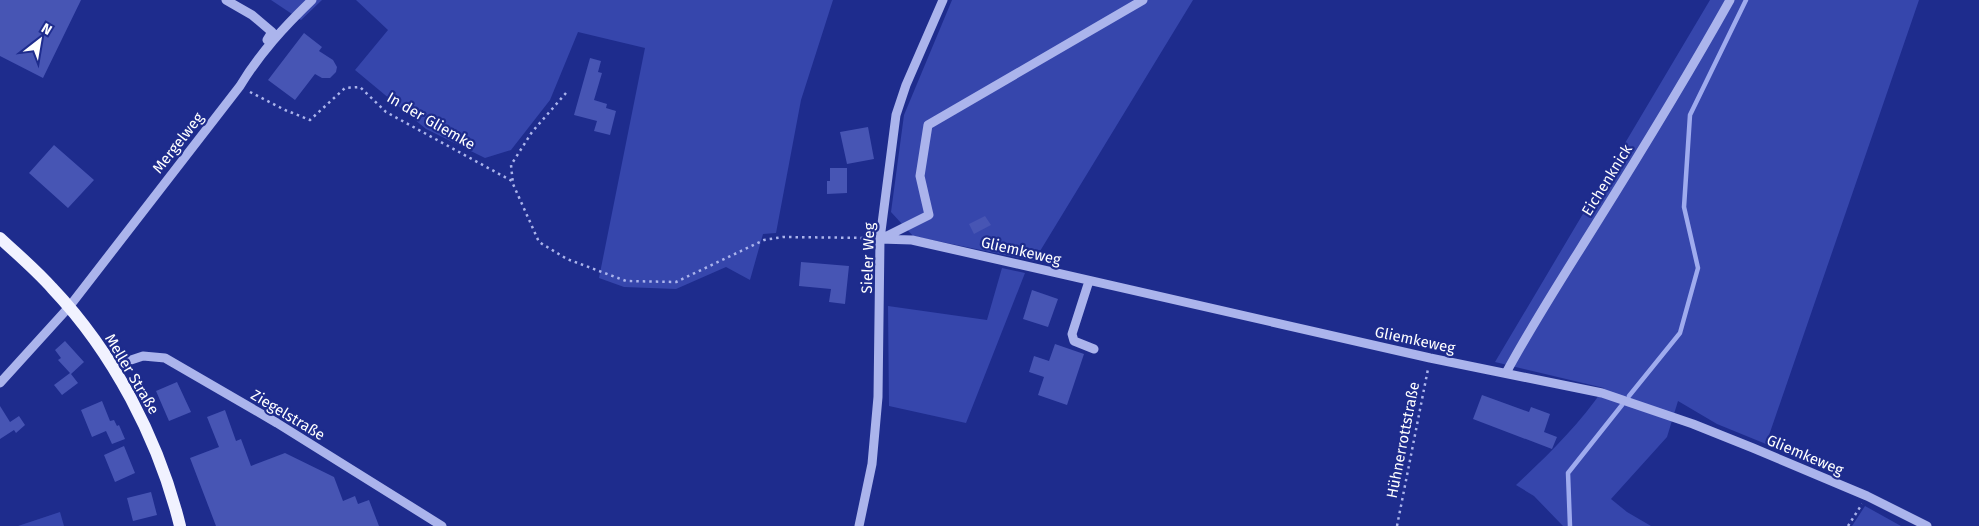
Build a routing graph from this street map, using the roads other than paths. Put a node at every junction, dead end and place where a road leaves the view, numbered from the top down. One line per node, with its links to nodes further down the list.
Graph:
1 (226, 0): 6 (street)
2 (312, 0): 6 (street, Mergelweg)
3 (943, 0): 8 (street, Sieler Weg)
4 (1143, 0): 8 (street)
5 (1730, 0): 13 (street, Eichenknick)
6 (255, 62): 10 (street, Mergelweg)
7 (0, 238): 10 (main road, Meller Straße)
8 (880, 239): 9 (street, Gliemkeweg); 17 (street, Sieler Weg)
9 (1089, 281): 11 (street); 13 (street, Gliemkeweg)
10 (69, 307): 12 (main road, Meller Straße); 14 (street, Mergelweg)
11 (1094, 348)
12 (113, 366): 15 (main road, Meller Straße); 16 (street, Ziegelstraße)
13 (1506, 373): 18 (street, Gliemkeweg)
14 (0, 383)
15 (180, 526)
16 (442, 526)
17 (859, 526)
18 (1927, 526)

